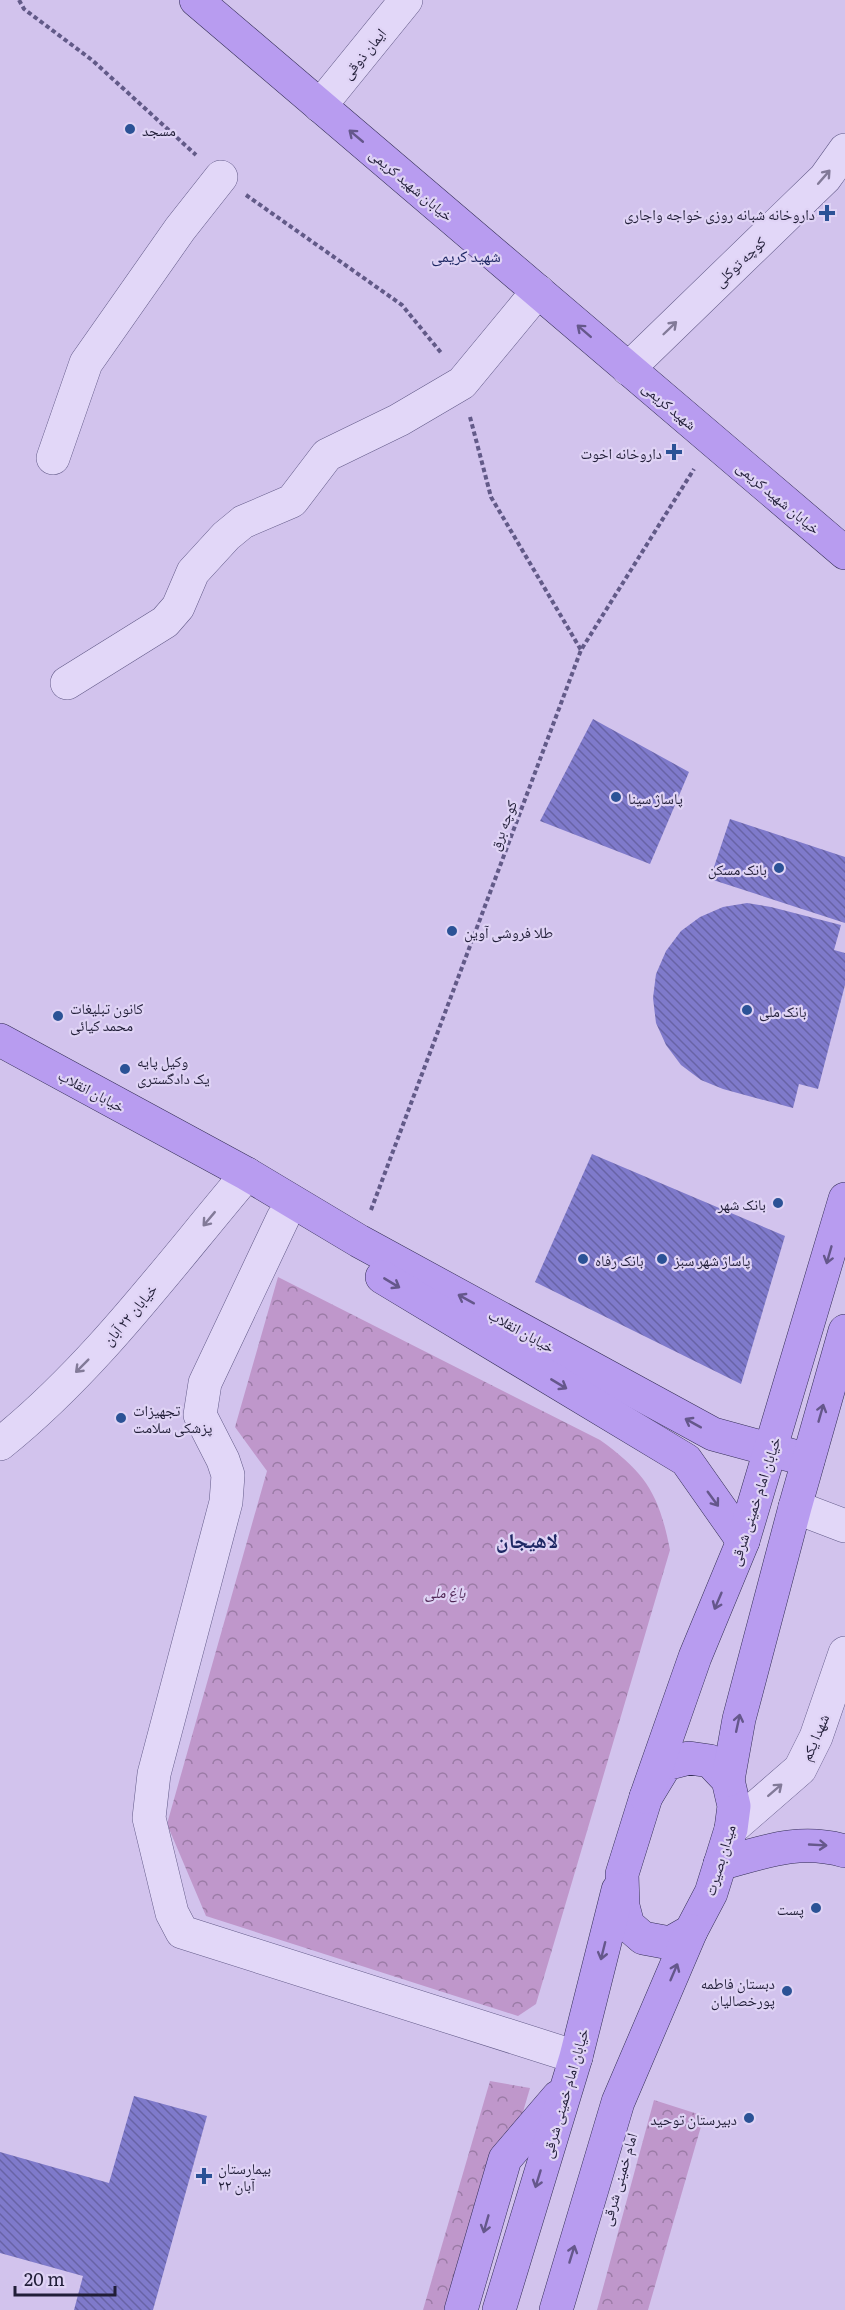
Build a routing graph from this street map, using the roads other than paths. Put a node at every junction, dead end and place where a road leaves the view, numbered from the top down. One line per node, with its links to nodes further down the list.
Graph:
1 (196, 0): 3 (main road, خیابان شهید کریمی)
2 (406, 0): 3 (street, ایمان ذوقی)
3 (320, 106): 6 (main road, خیابان شهید کریمی, one-way to 3)
4 (845, 150): 7 (street, کوچه توکلی, one-way to 4)
5 (221, 177): 9 (street)
6 (538, 291): 7 (main road, خیابان شهید کریمی, one-way to 6); 11 (street)
7 (628, 369): 8 (main road, شهید کریمی)
8 (712, 440): 10 (main road, خیابان شهید کریمی)
9 (53, 458)
10 (845, 553)
11 (67, 683)
12 (0, 1040): 13 (main road, خیابان انقلاب)
13 (247, 1174): 15 (main road, خیابان انقلاب); 17 (street, خیابان ۲۲ آبان, one-way to 17); 18 (main road, خیابان انقلاب, one-way to 13)
14 (845, 1199): 18 (main road, خیابان امام خمینی شرقی, one-way to 18)
15 (283, 1218): 22 (main road, خیابان انقلاب, one-way to 22); 32 (street)
16 (845, 1331): 19 (main road, one-way to 16)
17 (0, 1444)
18 (772, 1449): 19 (main road, خیابان انقلاب); 22 (main road, خیابان امام خمینی شرقی)
19 (808, 1460): 20 (main road)
20 (795, 1507): 21 (street); 24 (main road, one-way to 20)
21 (845, 1526)
22 (743, 1540): 25 (main road, خیابان امام خمینی شرقی, one-way to 25)
23 (845, 1653): 26 (street, شهدا یکم, one-way to 23)
24 (728, 1780): 25 (main road); 26 (main road, میدان بصیرت)
25 (646, 1797): 29 (main road)
26 (731, 1829): 28 (main road, میدان بصیرت)
27 (845, 1851): 28 (main road, one-way to 27)
28 (720, 1864): 30 (main road, میدان بصیرت)
29 (622, 1874): 30 (main road); 32 (main road, خیابان امام خمینی شرقی, one-way to 32)
30 (692, 1931): 31 (main road, one-way to 30)
31 (657, 2011): 35 (main road, one-way to 31); 36 (main road, امام خمینی شرقی)
32 (571, 2072): 33 (main road, one-way to 33); 34 (main road, خیابان امام خمینی شرقی, one-way to 34)
33 (461, 2310)
34 (499, 2310)
35 (556, 2310)
36 (579, 2310)

